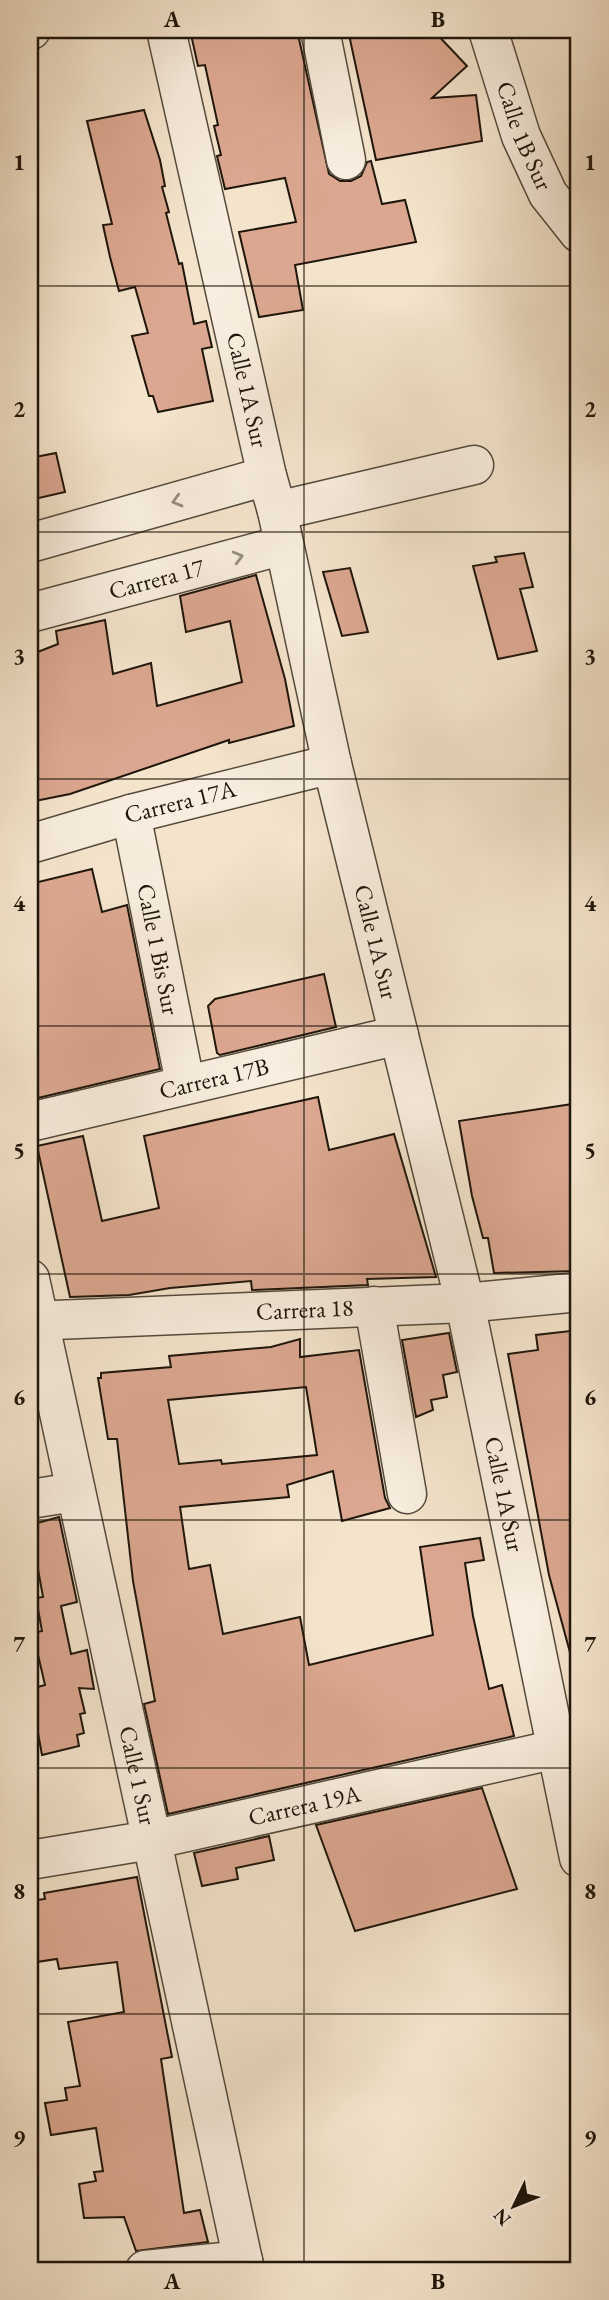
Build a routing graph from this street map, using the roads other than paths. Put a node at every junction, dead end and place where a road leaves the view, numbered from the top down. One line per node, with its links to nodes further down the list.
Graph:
1 (166, 30): 7 (street, Calle 1A Sur)
2 (320, 30): 4 (street)
3 (488, 30): 5 (street, Calle 1B Sur)
4 (346, 160)
5 (579, 233)
6 (474, 465): 7 (street)
7 (276, 510): 8 (street, one-way to 8); 9 (street, Carrera 17, one-way to 7); 10 (street, Calle 1A Sur)
8 (30, 543)
9 (30, 613)
10 (332, 764): 11 (street, Carrera 17A); 13 (street, Calle 1A Sur)
11 (131, 814): 12 (street, Carrera 17A); 14 (street, Calle 1 Bis Sur)
12 (30, 844)
13 (398, 1035): 14 (street, Carrera 17B); 18 (street, Calle 1A Sur)
14 (185, 1083): 15 (street, Carrera 17B)
15 (30, 1122)
16 (30, 1279): 20 (street, Calle 1 Sur)
17 (579, 1292): 18 (street, Carrera 18)
18 (465, 1303): 19 (street, Carrera 18); 24 (street, Calle 1A Sur)
19 (374, 1306): 20 (street, Carrera 18); 22 (street)
20 (34, 1321): 21 (street, Calle 1 Sur)
21 (75, 1492): 23 (street); 25 (street, Calle 1 Sur)
22 (407, 1493)
23 (30, 1499)
24 (568, 1747): 25 (street, Carrera 19A); 26 (street, Calle 1A Sur)
25 (151, 1840): 27 (street, Carrera 19A); 28 (street, Calle 1 Sur)
26 (579, 1858)
27 (30, 1860)
28 (244, 2265): 29 (street)
29 (145, 2270)

